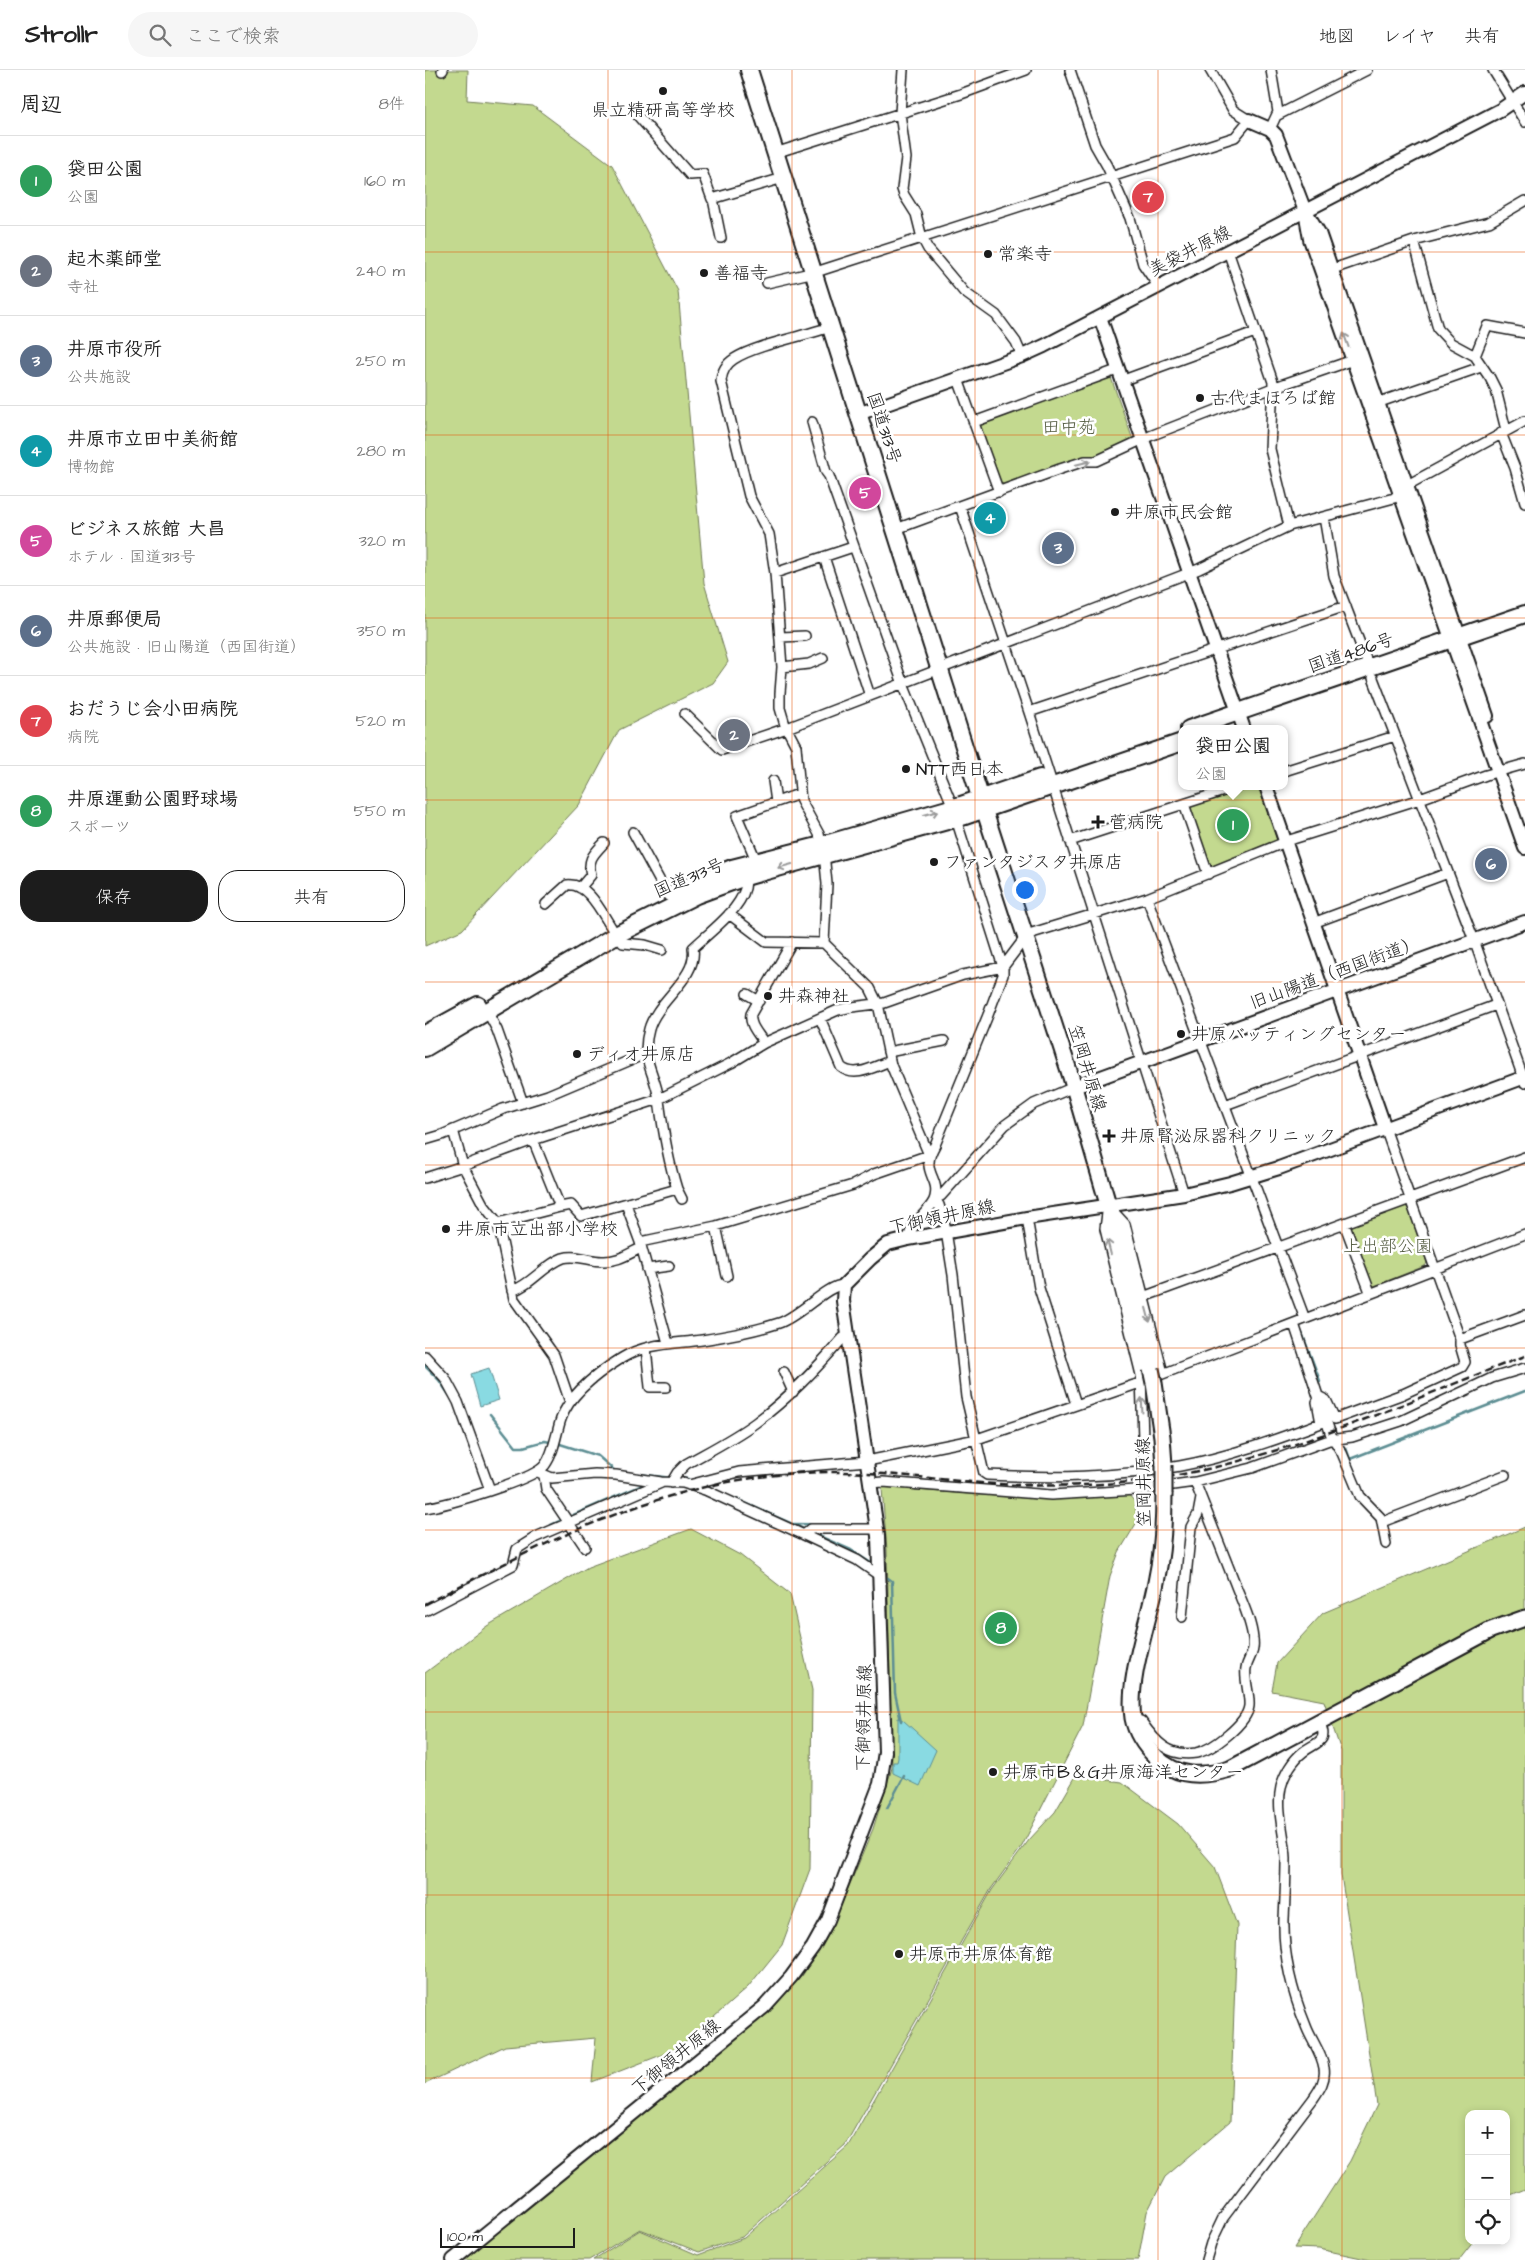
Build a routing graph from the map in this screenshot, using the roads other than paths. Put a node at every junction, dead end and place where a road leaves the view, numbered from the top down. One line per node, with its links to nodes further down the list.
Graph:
1 (749, 70): 17 (highway, 国道313号)
2 (903, 70): 11 (street)
3 (1026, 70): 11 (street)
4 (1070, 70): 18 (street)
5 (1210, 70): 14 (street)
6 (1271, 70): 12 (street)
7 (1367, 70): 12 (street)
8 (1493, 70): 10 (street)
9 (1525, 93): 10 (street, 美袋井原線)
10 (1512, 102): 15 (street); 22 (street, 美袋井原線)
11 (900, 113): 17 (street); 24 (street)
12 (1278, 115): 16 (street)
13 (638, 116): 20 (street)
14 (1249, 120): 16 (street); 18 (street)
15 (1525, 122)
16 (1270, 128): 22 (street)
17 (775, 153): 19 (highway, 国道313号)
18 (1111, 177): 24 (street); 30 (street)
19 (783, 178): 20 (street); 28 (highway, 国道313号)
20 (713, 199): 23 (street)
21 (1525, 201): 25 (street)
22 (1305, 211): 26 (street, 美袋井原線); 27 (street)
23 (721, 238)
24 (923, 238): 28 (street); 35 (street)
25 (1415, 241): 27 (street); 36 (street)
26 (1228, 251): 30 (street, 美袋井原線); 33 (street)
27 (1327, 271): 37 (street, one-way to 27); 42 (street)
28 (813, 272): 29 (street); 32 (highway, 国道313号)
29 (767, 283)
30 (1158, 286): 31 (street, 美袋井原線)
31 (1100, 317): 35 (street, 美袋井原線); 39 (street)
32 (830, 328): 43 (highway, 国道313号); 59 (street)
33 (1255, 332): 39 (street); 41 (street)
34 (1525, 333): 36 (street)
35 (1022, 356): 40 (street, 美袋井原線)
36 (1475, 356): 38 (street)
37 (1353, 360): 41 (street); 42 (street)
38 (1481, 367): 42 (street); 47 (street)
39 (1119, 375): 46 (street); 48 (street)
40 (958, 379): 43 (street, 美袋井原線); 46 (street)
41 (1275, 387): 48 (street); 54 (street)
42 (1374, 404): 49 (street)
43 (859, 414): 55 (highway, 国道313号)
44 (1525, 421): 47 (street)
45 (812, 422): 56 (street)
46 (974, 422): 50 (street)
47 (1503, 431): 49 (street); 51 (street)
48 (1142, 440): 50 (street, one-way to 48); 58 (street)
49 (1404, 490): 53 (street); 66 (street)
50 (999, 492): 52 (street)
51 (1525, 503)
52 (960, 506): 55 (street); 65 (street)
53 (1324, 517): 54 (street); 60 (street)
54 (1289, 526): 58 (street)
55 (895, 529): 70 (highway, 国道313号)
56 (853, 547): 57 (street); 72 (street)
57 (824, 557): 59 (street); 73 (street)
58 (1189, 573): 65 (street); 67 (street)
59 (775, 574): 64 (street)
60 (1346, 606): 67 (street); 71 (street)
61 (1525, 614): 66 (highway, 国道486号)
62 (1525, 626): 66 (highway, 国道486号)
63 (805, 636): 64 (street)
64 (780, 637): 69 (street)
65 (1006, 643): 70 (street); 74 (street)
66 (1458, 644): 71 (highway, 国道486号); 84 (street)
67 (1216, 650): 74 (street); 76 (street)
68 (823, 658): 69 (street)
69 (782, 667): 78 (street)
70 (940, 669): 72 (street); 92 (highway, 国道313号)
71 (1371, 673): 76 (highway, 国道486号); 80 (street)
72 (903, 684): 73 (street); 94 (street)
73 (870, 696): 78 (street)
74 (1029, 712): 85 (street)
75 (685, 714): 78 (street)
76 (1241, 721): 77 (highway, 国道486号)
77 (1215, 725)
78 (787, 728): 89 (street)
79 (1178, 732): 85 (highway)
80 (1395, 736): 83 (street); 90 (street)
81 (1178, 743): 85 (highway)
82 (1525, 764): 84 (street)
83 (1288, 770)
84 (1502, 771): 90 (street); 95 (street); 100 (street)
85 (1050, 780): 92 (highway); 97 (street)
86 (773, 781): 91 (street)
87 (1227, 790): 93 (street)
88 (1267, 790): 99 (street)
89 (799, 794): 91 (street); 101 (street)
90 (1420, 799): 99 (street); 103 (street)
91 (776, 802): 102 (street)
92 (982, 804): 94 (highway, 国道313号); 115 (main road, 笠岡井原線)
93 (1185, 804): 97 (street); 104 (street)
94 (955, 813): 101 (highway, 国道313号); 120 (street)
95 (1525, 824)
96 (633, 832): 107 (street)
97 (1070, 841): 111 (street)
98 (604, 843): 106 (street)
99 (1286, 843): 104 (street); 113 (street)
100 (1525, 848)
101 (823, 850): 102 (highway, 国道313号); 105 (highway, 国道313号, one-way to 105); 118 (street)
102 (756, 860): 107 (highway, 国道313号)
103 (1448, 873): 113 (street); 116 (street)
104 (1208, 874): 108 (street)
105 (745, 877): 110 (street); 114 (highway, 国道313号)
106 (580, 888): 109 (street); 114 (street)
107 (667, 896): 114 (highway, 国道313号)
108 (1147, 898): 111 (street); 130 (street)
109 (546, 904)
110 (729, 914): 117 (street); 133 (street)
111 (1093, 915): 115 (street); 136 (street)
112 (1525, 922): 116 (street, 旧山陽道（西国街道）)
113 (1313, 923): 121 (street)
114 (614, 930): 119 (street); 126 (highway, 国道313号)
115 (1025, 938): 120 (street); 138 (main road, 笠岡井原線)
116 (1474, 940): 121 (street, 旧山陽道（西国街道）); 125 (street)
117 (792, 942): 118 (street); 123 (street)
118 (824, 943): 124 (street)
119 (662, 950)
120 (1003, 967): 124 (street); 146 (street)
121 (1337, 991): 130 (street, 旧山陽道（西国街道）); 134 (street)
122 (747, 994): 123 (street)
123 (759, 1001): 131 (street)
124 (878, 1004): 127 (street); 135 (street)
125 (1496, 1005): 134 (street); 137 (street)
126 (485, 1007): 128 (highway, 国道313号); 132 (highway, 国道313号); 140 (street)
127 (820, 1018): 131 (street); 135 (street)
128 (425, 1034)
129 (944, 1041): 135 (street)
130 (1201, 1041): 136 (street, 旧山陽道（西国街道）); 141 (street)
131 (764, 1043): 139 (street)
132 (425, 1048)
133 (645, 1054): 139 (street); 140 (street)
134 (1359, 1055): 141 (street); 142 (street)
135 (889, 1057): 146 (street)
136 (1143, 1063): 138 (street, 旧山陽道（西国街道）); 152 (street)
137 (1524, 1079): 142 (street, 下御領井原線)
138 (1074, 1087): 153 (street, 旧山陽道（西国街道）); 157 (main road, 笠岡井原線)
139 (659, 1099): 145 (street); 151 (street)
140 (523, 1103): 143 (street)
141 (1225, 1104): 149 (street)
142 (1385, 1128): 149 (street, 下御領井原線); 154 (street)
143 (453, 1130): 144 (street); 148 (street)
144 (425, 1140)
145 (533, 1140): 148 (street); 158 (street)
146 (929, 1156): 153 (street); 162 (street)
147 (1525, 1157): 154 (street)
148 (463, 1166): 150 (street); 160 (street)
149 (1252, 1177): 152 (street, 下御領井原線); 167 (street)
150 (425, 1178)
151 (677, 1190): 155 (street); 156 (street)
152 (1185, 1194): 157 (street, 下御領井原線)
153 (935, 1199): 163 (street); 165 (street, 旧山陽道（西国街道）)
154 (1410, 1199): 161 (street); 169 (street)
155 (682, 1200)
156 (626, 1204): 158 (street); 166 (street)
157 (1109, 1205): 159 (street, 下御領井原線); 175 (street); 186 (main road, 笠岡井原線)
158 (560, 1207): 160 (street)
159 (1027, 1218): 163 (street, 下御領井原線); 191 (street)
160 (498, 1223): 173 (street)
161 (1344, 1223): 167 (street); 174 (street)
162 (715, 1226): 166 (street); 171 (street)
163 (946, 1232): 165 (street, 下御領井原線); 192 (street)
164 (1525, 1234): 169 (street)
165 (908, 1239): 172 (street, 下御領井原線)
166 (641, 1245): 170 (street); 173 (street)
167 (1278, 1247): 175 (street); 177 (street)
168 (669, 1266): 170 (street)
169 (1434, 1268): 174 (street); 180 (street)
170 (647, 1269): 181 (street)
171 (727, 1276)
172 (844, 1285): 179 (street, 下御領井原線); 181 (street)
173 (511, 1291): 190 (street)
174 (1370, 1292): 177 (street)
175 (1143, 1297): 186 (street, one-way to 186)
176 (1525, 1315): 180 (street)
177 (1305, 1319): 178 (street)
178 (1294, 1324): 186 (street); 189 (street)
179 (847, 1336): 188 (street); 194 (street, 下御領井原線)
180 (1460, 1339): 189 (street)
181 (668, 1343): 182 (street)
182 (646, 1348): 187 (street); 190 (street)
183 (425, 1356): 202 (street)
184 (1525, 1368): 193 (street)
185 (784, 1372): 188 (street)
186 (1152, 1377): 191 (street); 195 (street, one-way to 186); 215 (main road, 笠岡井原線, bridge)
187 (666, 1387)
188 (793, 1392): 198 (street)
189 (1320, 1397): 193 (street); 195 (street)
190 (570, 1402): 196 (street)
191 (1076, 1404): 192 (street)
192 (977, 1439): 194 (street); 195 (street)
193 (1334, 1439): 199 (street); 206 (street)
194 (867, 1461): 200 (street, 下御領井原線); 201 (street)
195 (1143, 1472)
196 (541, 1474): 198 (street); 202 (street); 205 (street)
197 (1505, 1475): 206 (street)
198 (670, 1480): 201 (street); 205 (street)
199 (1195, 1482): 200 (street); 203 (street)
200 (871, 1483): 207 (street, 下御領井原線)
201 (689, 1485): 208 (street)
202 (490, 1490): 204 (street)
203 (1201, 1498): 213 (street); 215 (street)
204 (425, 1508)
205 (568, 1522): 210 (street); 212 (street)
206 (1383, 1522): 209 (street)
207 (877, 1530): 208 (street); 211 (street, 下御領井原線)
208 (807, 1533): 211 (street)
209 (1386, 1544)
210 (585, 1547)
211 (880, 1576): 217 (street, 下御領井原線)
212 (425, 1611)
213 (1182, 1617)
214 (1525, 1618): 216 (main road, 笠岡井原線)
215 (1133, 1719): 216 (main road, 笠岡井原線)
216 (1319, 1722): 218 (street)
217 (453, 2260)
218 (1207, 2260)

